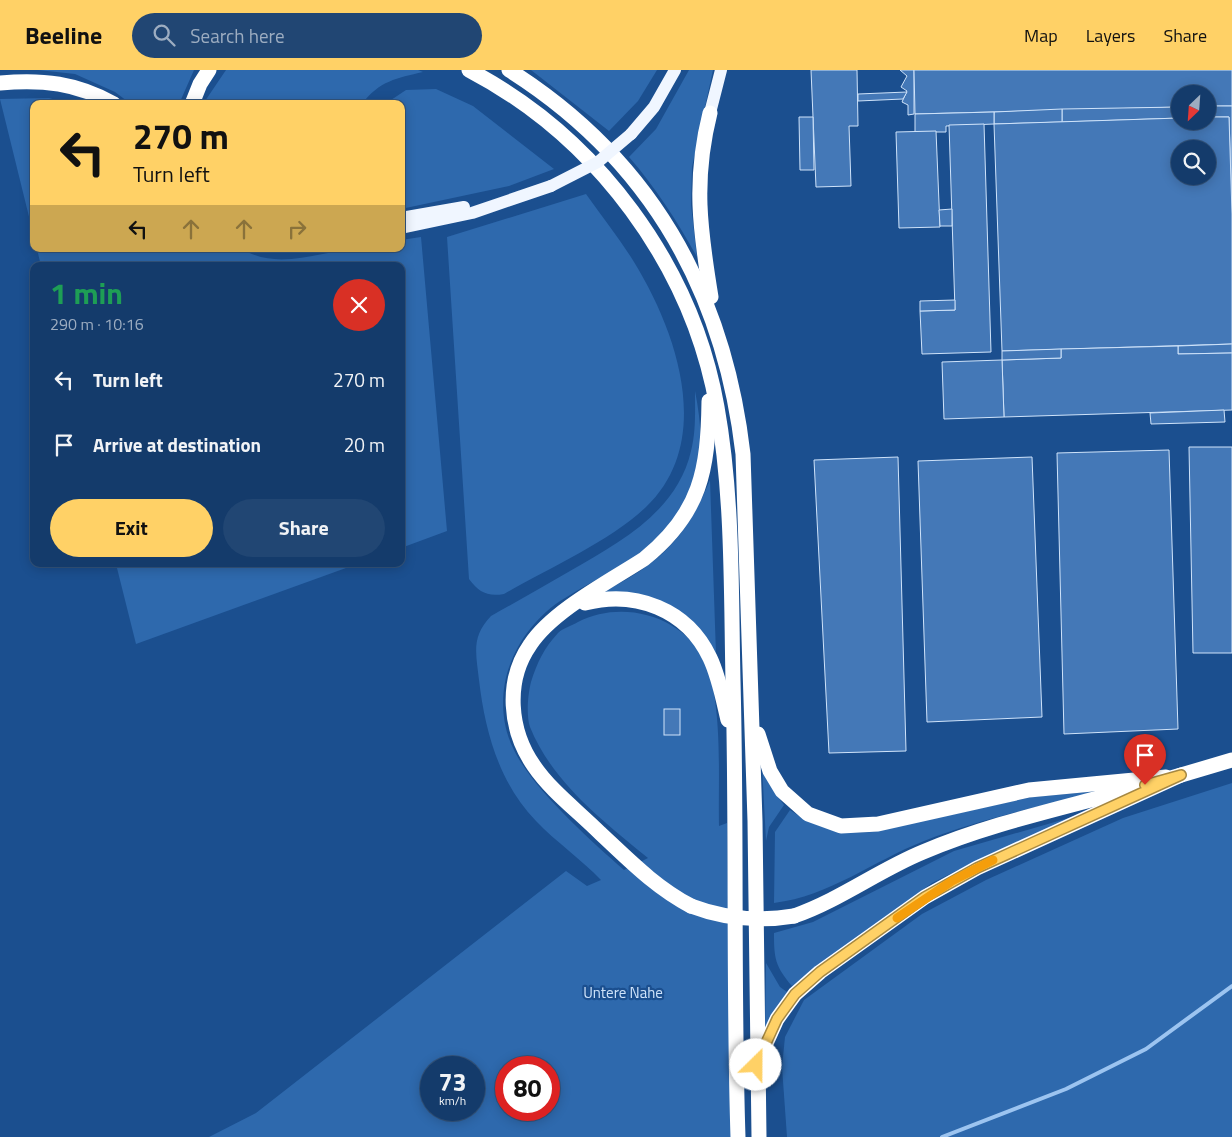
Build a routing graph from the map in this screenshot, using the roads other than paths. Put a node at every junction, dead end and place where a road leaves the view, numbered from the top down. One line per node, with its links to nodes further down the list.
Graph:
1 (208, 70): 8 (highway)
2 (469, 70): 14 (highway)
3 (509, 70): 13 (highway)
4 (675, 70): 10 (main road, bridge)
5 (721, 70): 9 (main road)
6 (0, 84): 7 (highway)
7 (106, 100)
8 (194, 100)
9 (710, 113): 13 (highway)
10 (514, 199): 11 (main road); 12 (main road)
11 (405, 217)
12 (405, 227)
13 (715, 323): 16 (highway)
14 (709, 372): 15 (highway); 17 (highway)
15 (557, 617): 17 (highway); 19 (highway, bridge)
16 (753, 719): 19 (highway); 20 (highway)
17 (735, 747): 21 (highway)
18 (1232, 760): 19 (highway)
19 (1181, 775): 20 (highway)
20 (756, 1065): 22 (highway)
21 (738, 1129)
22 (759, 1137)

